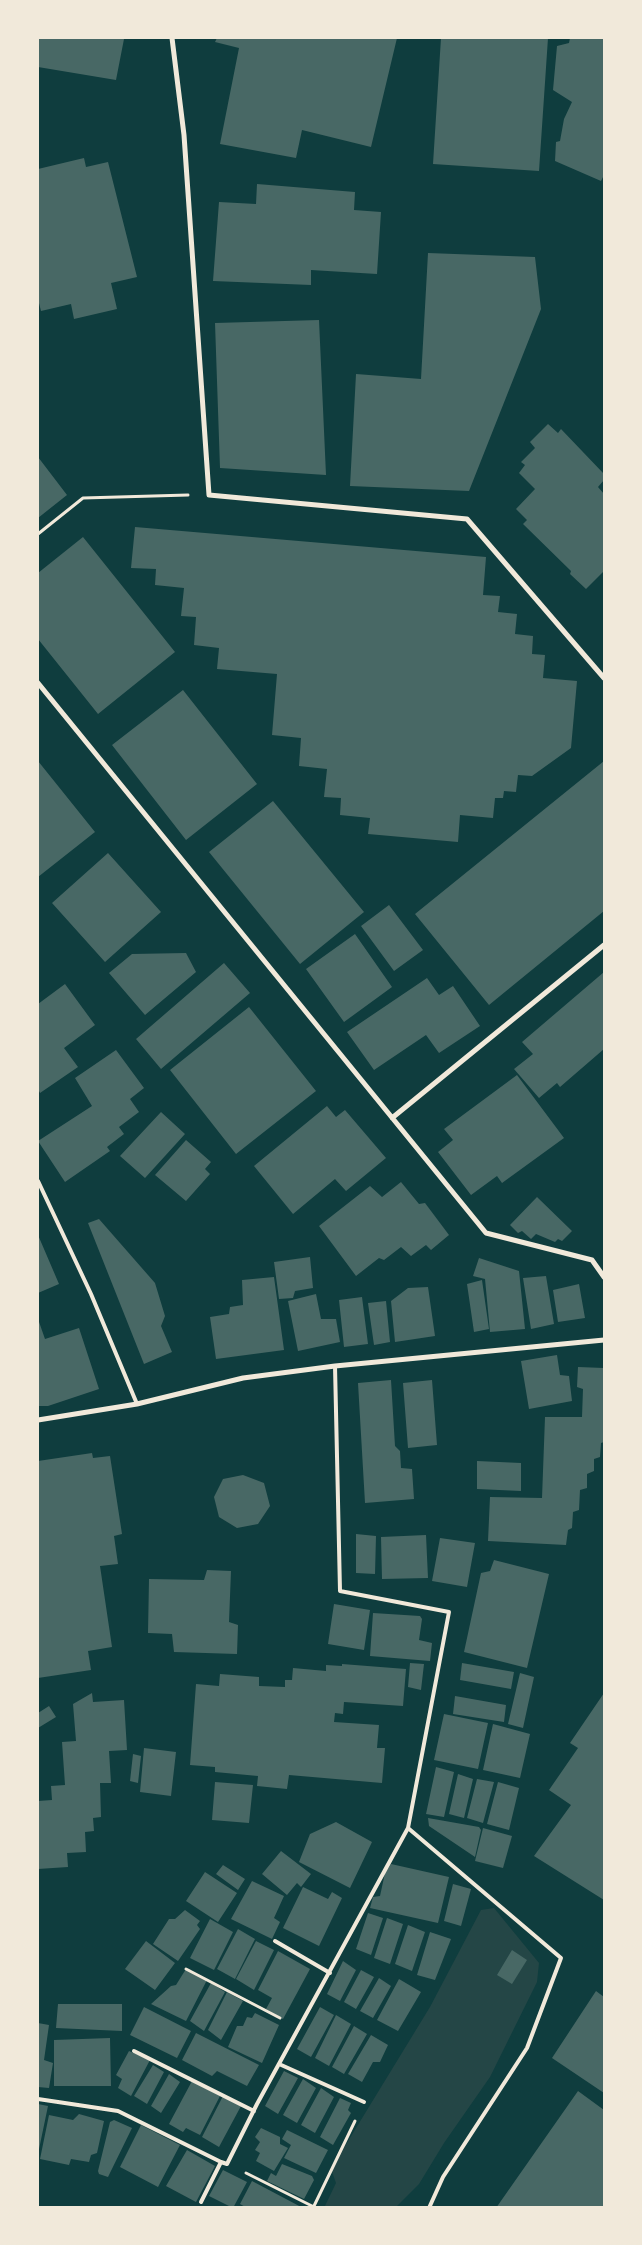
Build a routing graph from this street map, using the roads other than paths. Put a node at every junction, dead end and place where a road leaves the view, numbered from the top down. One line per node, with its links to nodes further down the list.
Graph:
1 (172, 38): 2 (street)
2 (604, 678)
3 (38, 684): 5 (street)
4 (604, 945): 5 (street)
5 (392, 1118): 7 (street)
6 (38, 1181): 10 (lane)
7 (604, 1277)
8 (604, 1340): 9 (street)
9 (336, 1366): 10 (street); 12 (lane)
10 (137, 1404): 11 (street)
11 (38, 1420)
12 (408, 1828): 14 (lane); 22 (lane)
13 (276, 1941): 14 (lane)
14 (330, 1973): 16 (lane)
15 (134, 2051): 19 (lane)
16 (279, 2064): 18 (lane); 19 (lane)
17 (38, 2099): 20 (lane)
18 (364, 2102)
19 (254, 2111): 20 (lane)
20 (222, 2162): 21 (lane)
21 (201, 2202)
22 (429, 2208)

